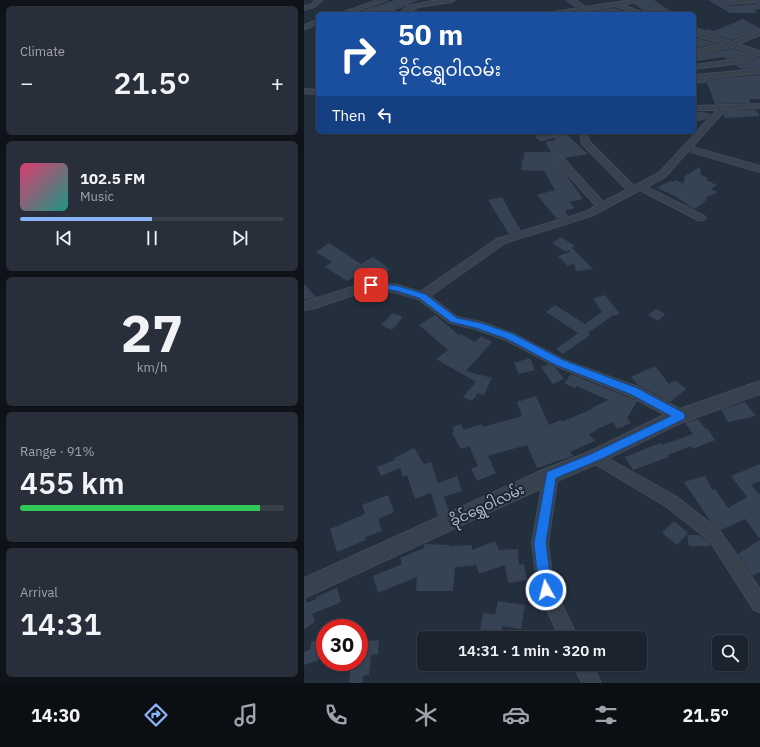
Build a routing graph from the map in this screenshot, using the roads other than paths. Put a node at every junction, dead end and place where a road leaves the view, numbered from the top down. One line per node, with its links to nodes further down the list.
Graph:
1 (320, 0): 9 (street)
2 (384, 0): 10 (street)
3 (452, 0): 11 (street)
4 (600, 0): 8 (street)
5 (642, 0): 8 (street)
6 (755, 0): 7 (street)
7 (730, 2)
8 (614, 4): 12 (street); 13 (street)
9 (304, 8)
10 (347, 12)
11 (402, 12)
12 (566, 12)
13 (638, 12)
14 (316, 23): 15 (street)
15 (304, 27)
16 (696, 33): 18 (street)
17 (760, 33): 18 (street)
18 (731, 45): 19 (street); 21 (street)
19 (716, 49): 20 (street); 22 (street)
20 (696, 52)
21 (759, 53): 22 (street)
22 (741, 61): 23 (street); 24 (street)
23 (696, 67)
24 (759, 72): 25 (street)
25 (696, 76)
26 (304, 91): 27 (street)
27 (316, 92)
28 (760, 106): 30 (street)
29 (696, 108): 30 (street)
30 (724, 108): 34 (street)
31 (552, 134): 33 (street)
32 (583, 134): 37 (street)
33 (541, 137)
34 (687, 148): 36 (street); 37 (street)
35 (559, 159): 38 (street)
36 (760, 169)
37 (637, 189): 38 (street); 39 (street)
38 (602, 207): 40 (street)
39 (701, 218)
40 (422, 296): 41 (street); 43 (street)
41 (304, 306)
42 (760, 387): 43 (street, ခိုင်ရွှေဝါလမ်း)
43 (680, 416): 44 (street, ခိုင်ရွှေဝါလမ်း)
44 (595, 457): 45 (street, ခိုင်ရွှေဝါလမ်း); 47 (street)
45 (551, 475): 46 (street, ခိုင်ရွှေဝါလမ်း); 48 (street)
46 (304, 588)
47 (760, 604)
48 (566, 631)
49 (586, 671): 50 (street)
50 (592, 683)

